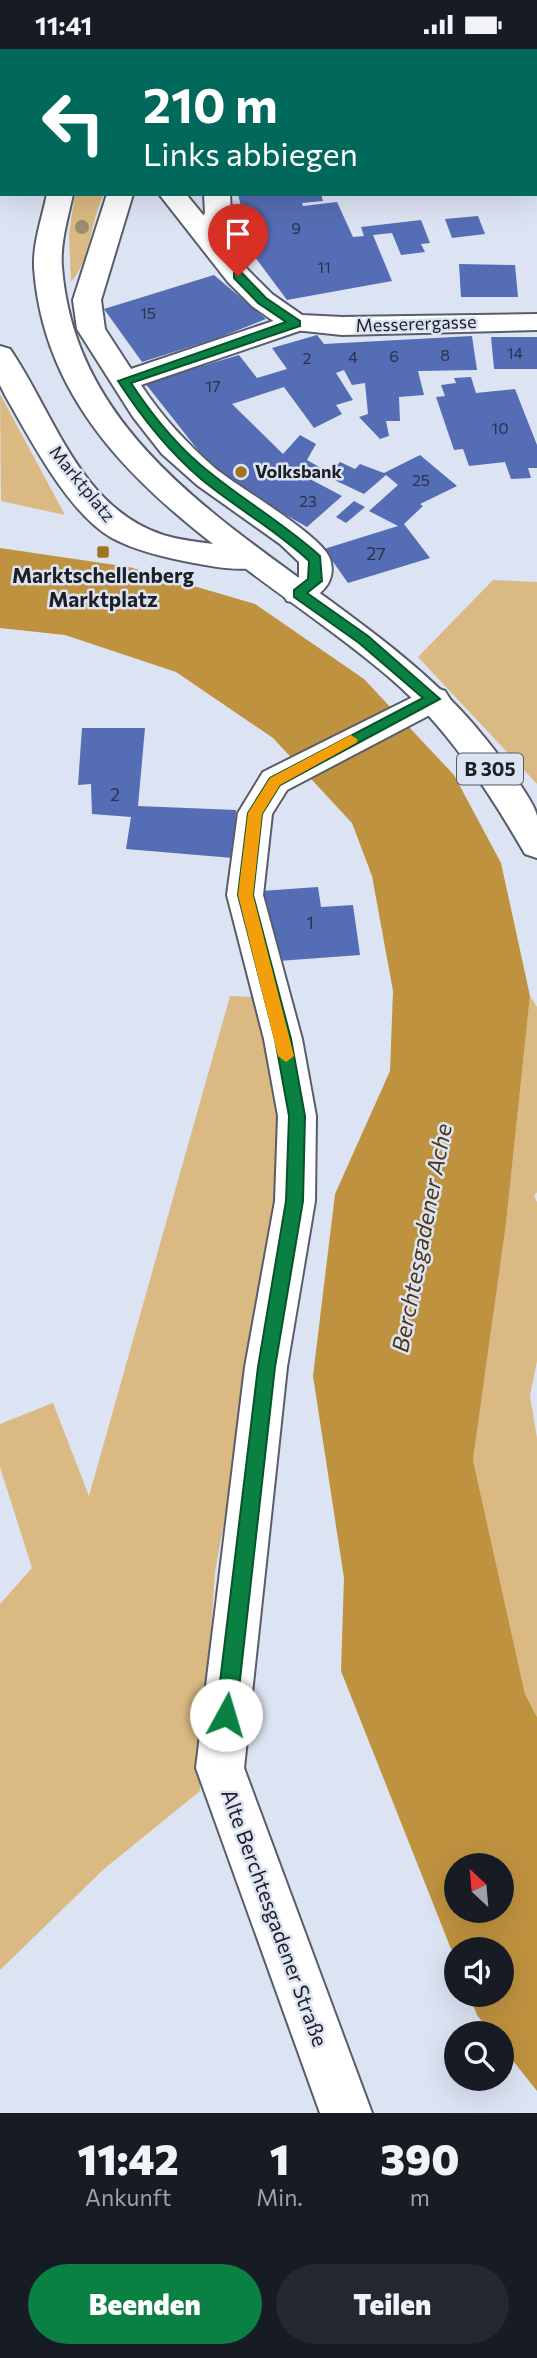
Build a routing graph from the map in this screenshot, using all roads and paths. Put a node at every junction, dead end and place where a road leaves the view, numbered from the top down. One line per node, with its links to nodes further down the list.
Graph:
1 (60, 196): 10 (street, B 305)
2 (119, 196): 9 (street)
3 (174, 196): 5 (street)
4 (217, 196): 5 (street)
5 (205, 233): 7 (street)
6 (537, 322): 7 (street, Messerergasse)
7 (295, 323): 9 (street)
8 (0, 355): 10 (street, Marktplatz)
9 (124, 381): 11 (street)
10 (252, 559): 11 (street, B 305)
11 (298, 593): 12 (street, B 305)
12 (433, 699): 13 (street, B 305); 14 (street, Alte Berchtesgadener Straße)
13 (537, 845)
14 (346, 2113)

